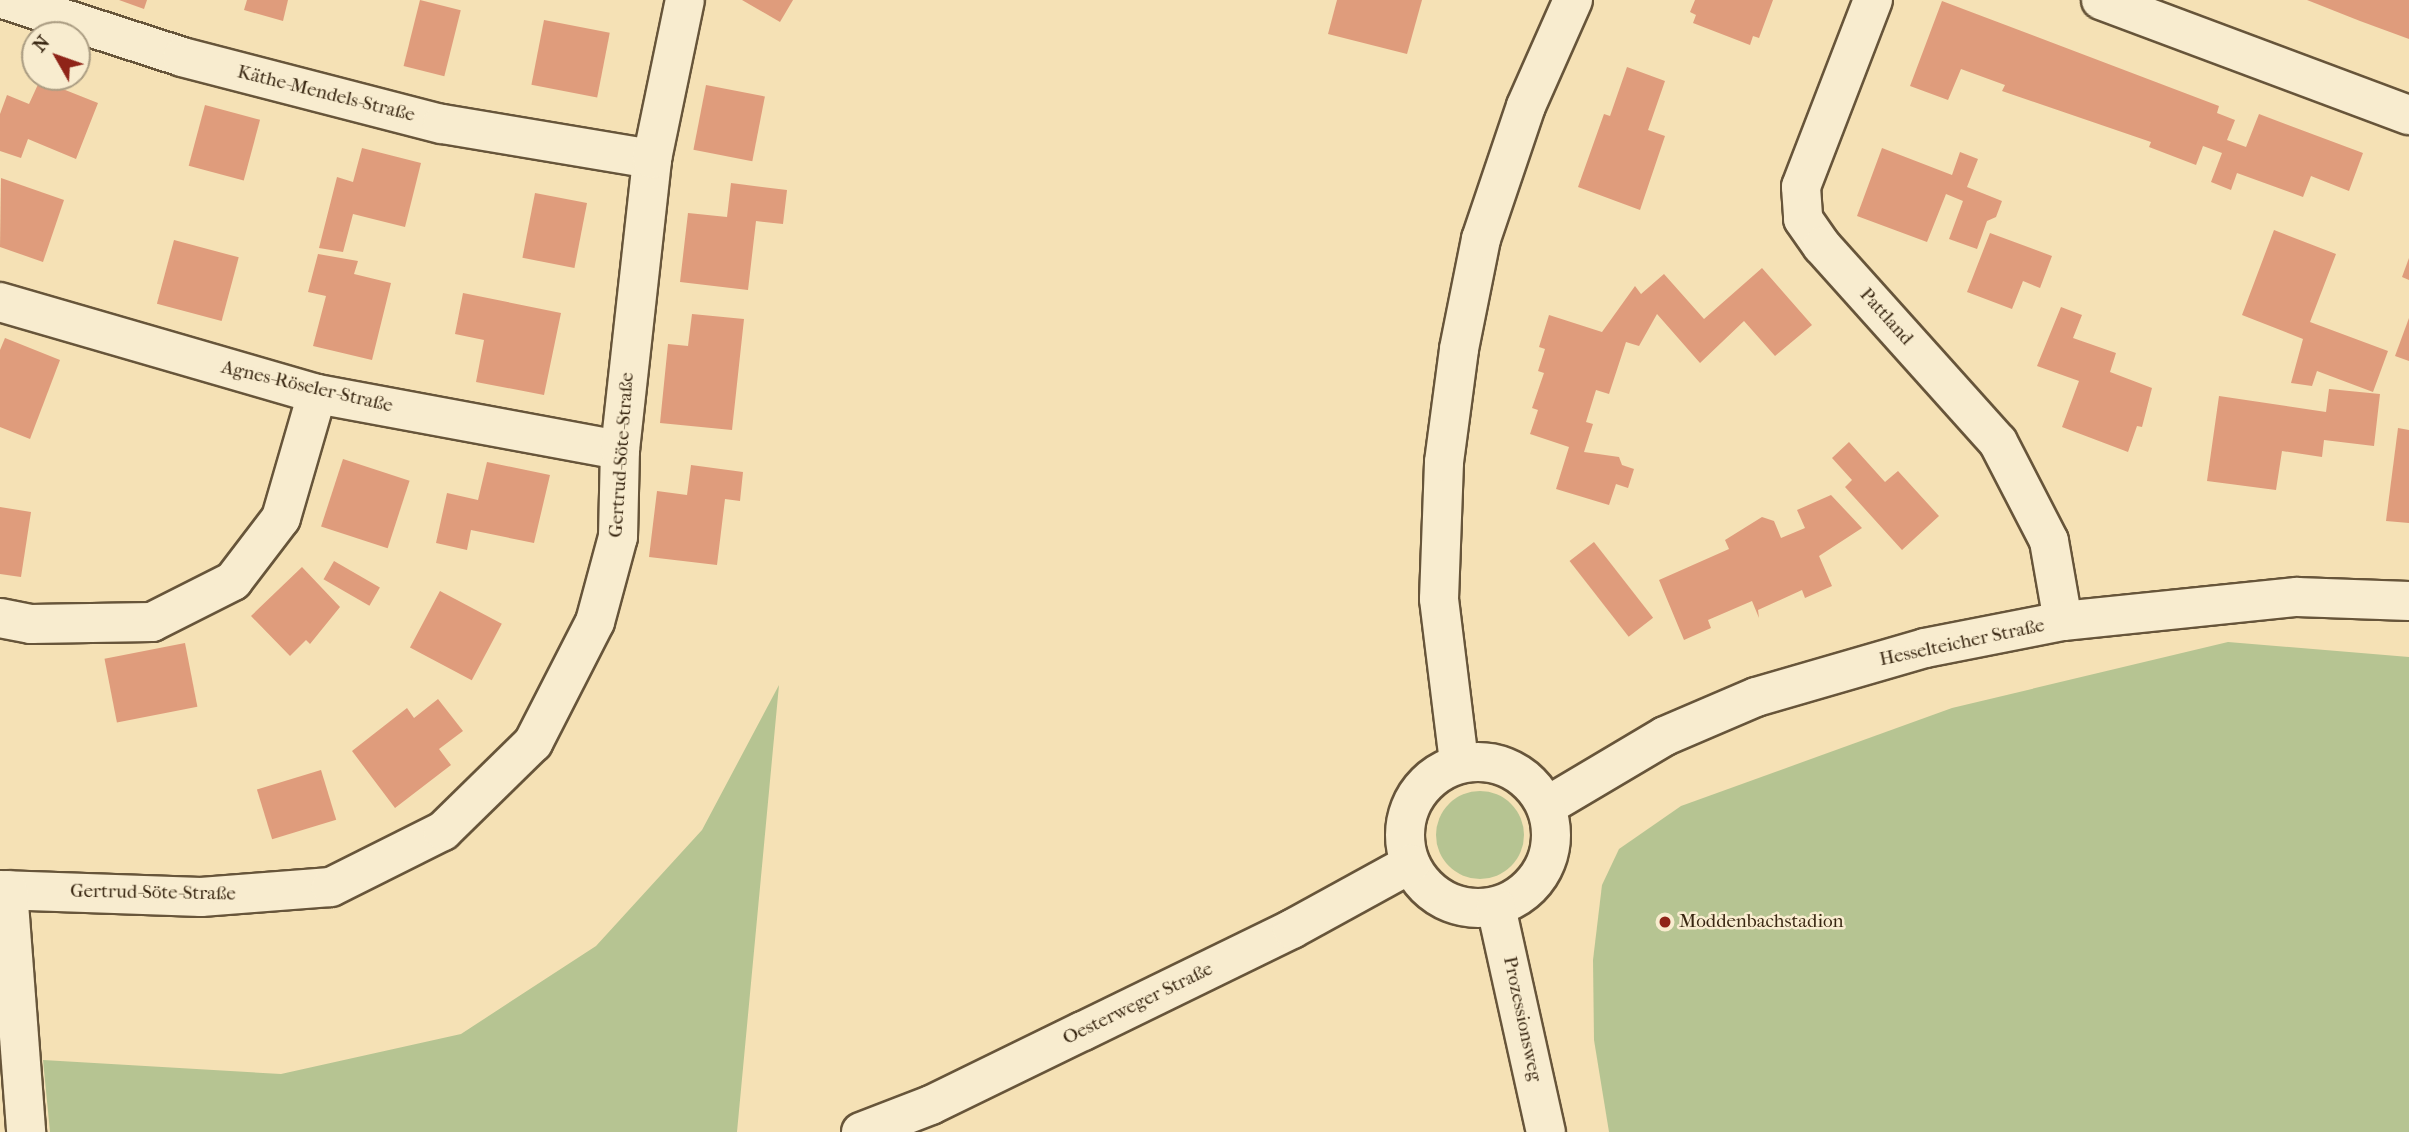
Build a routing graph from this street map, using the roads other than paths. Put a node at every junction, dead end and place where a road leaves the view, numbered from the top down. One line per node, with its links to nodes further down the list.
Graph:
1 (6, 0): 7 (street, Käthe-Mendels-Straße)
2 (685, 0): 7 (street, Gertrud-Söte-Straße)
3 (1573, 0): 14 (street)
4 (1872, 0): 13 (street, Pattland)
5 (2101, 0): 6 (street)
6 (2409, 115)
7 (652, 159): 10 (street, Gertrud-Söte-Straße)
8 (0, 302): 9 (street, Agnes-Röseler-Straße)
9 (317, 394): 10 (street, Agnes-Röseler-Straße); 12 (street)
10 (620, 450): 17 (street, Gertrud-Söte-Straße)
11 (2409, 601): 13 (street, Hesselteicher Straße)
12 (0, 618)
13 (2063, 621): 15 (street, Hesselteicher Straße)
14 (1460, 762): 15 (street); 16 (street)
15 (1547, 806): 18 (street)
16 (1410, 864): 18 (street); 20 (street, Oesterweger Straße)
17 (4, 890): 19 (street)
18 (1496, 907): 21 (street, Prozessionsweg)
19 (20, 1124)
20 (861, 1132)
21 (1546, 1132)

